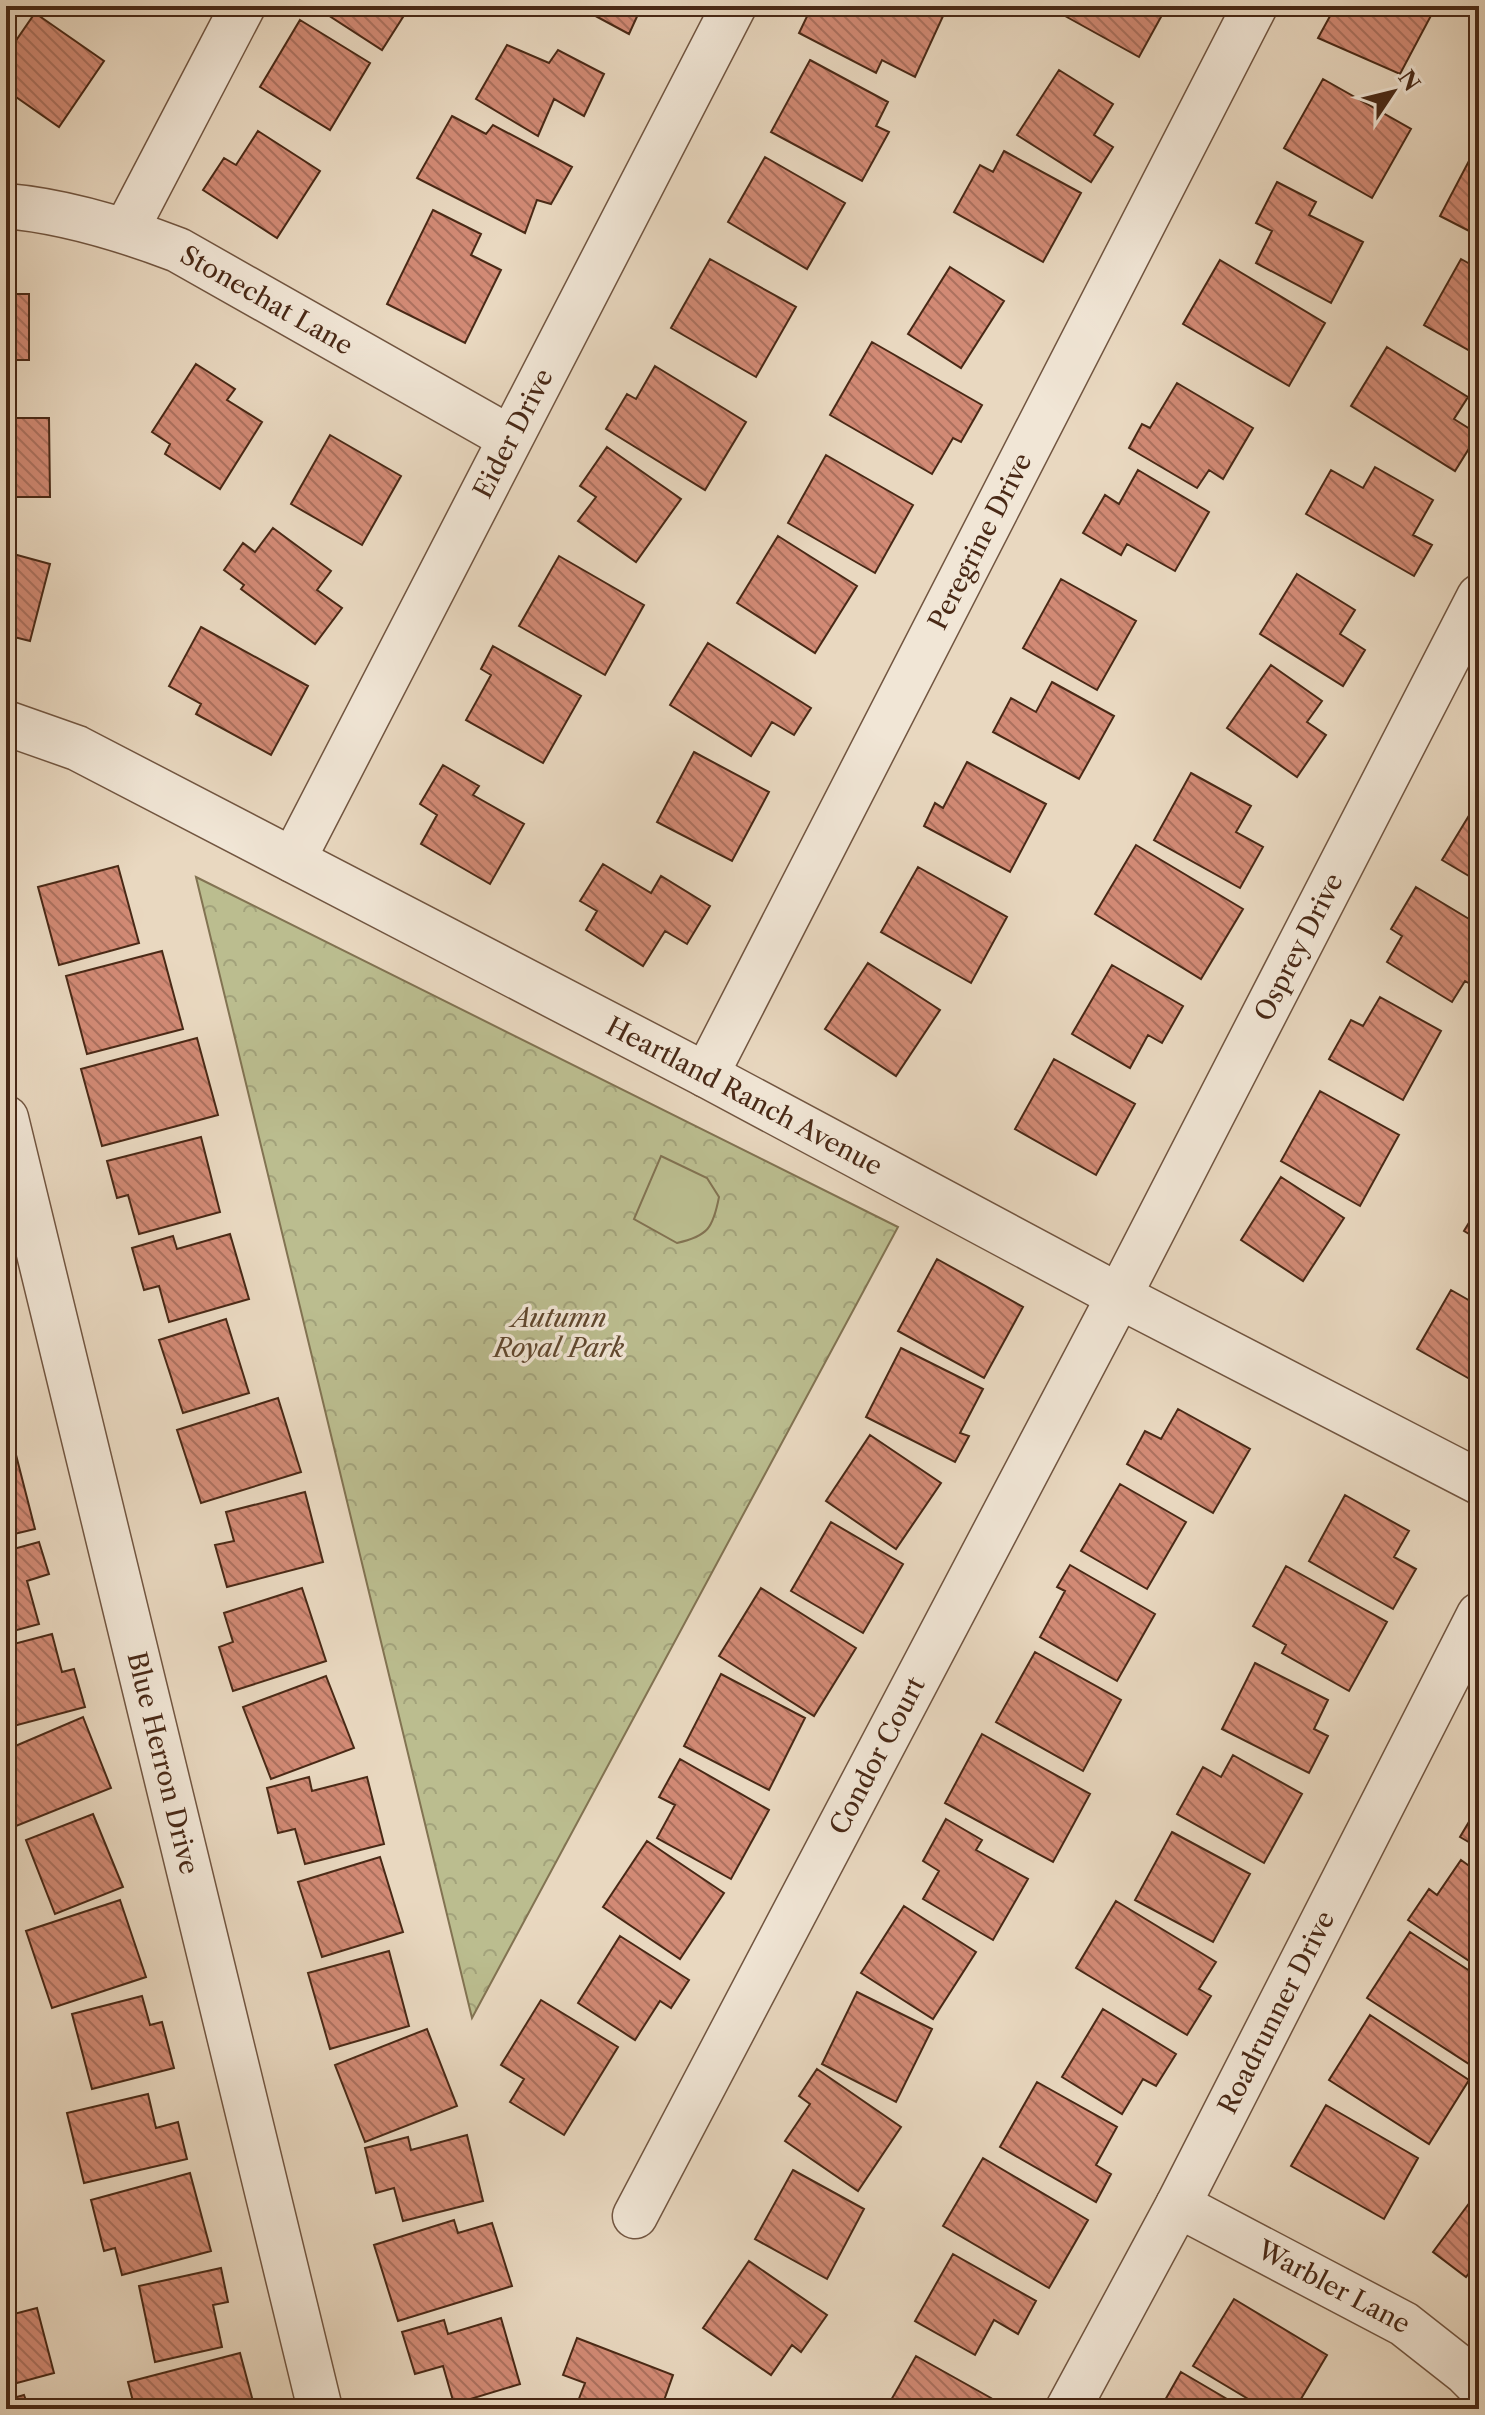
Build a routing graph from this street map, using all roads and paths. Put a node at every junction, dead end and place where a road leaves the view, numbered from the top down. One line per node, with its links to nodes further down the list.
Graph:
1 (243, 6): 5 (street)
2 (734, 6): 6 (street, Eider Drive)
3 (1255, 6): 10 (street, Peregrine Drive)
4 (6, 206): 5 (street, Stonechat Lane)
5 (126, 230): 6 (street, Stonechat Lane)
6 (510, 438): 9 (street, Eider Drive)
7 (1479, 597): 12 (street, Osprey Drive)
8 (6, 723): 9 (street, Heartland Ranch Avenue)
9 (293, 860): 10 (street, Heartland Ranch Avenue)
10 (706, 1075): 12 (street, Heartland Ranch Avenue)
11 (6, 1118): 18 (street, Blue Herron Drive)
12 (1119, 1296): 13 (street, Heartland Ranch Avenue); 16 (street, Condor Court)
13 (1479, 1482)
14 (1479, 1615): 15 (street, Roadrunner Drive)
15 (1178, 2205): 17 (street, Warbler Lane); 19 (street, Roadrunner Drive)
16 (635, 2216)
17 (1479, 2386)
18 (320, 2409)
19 (1068, 2409)

